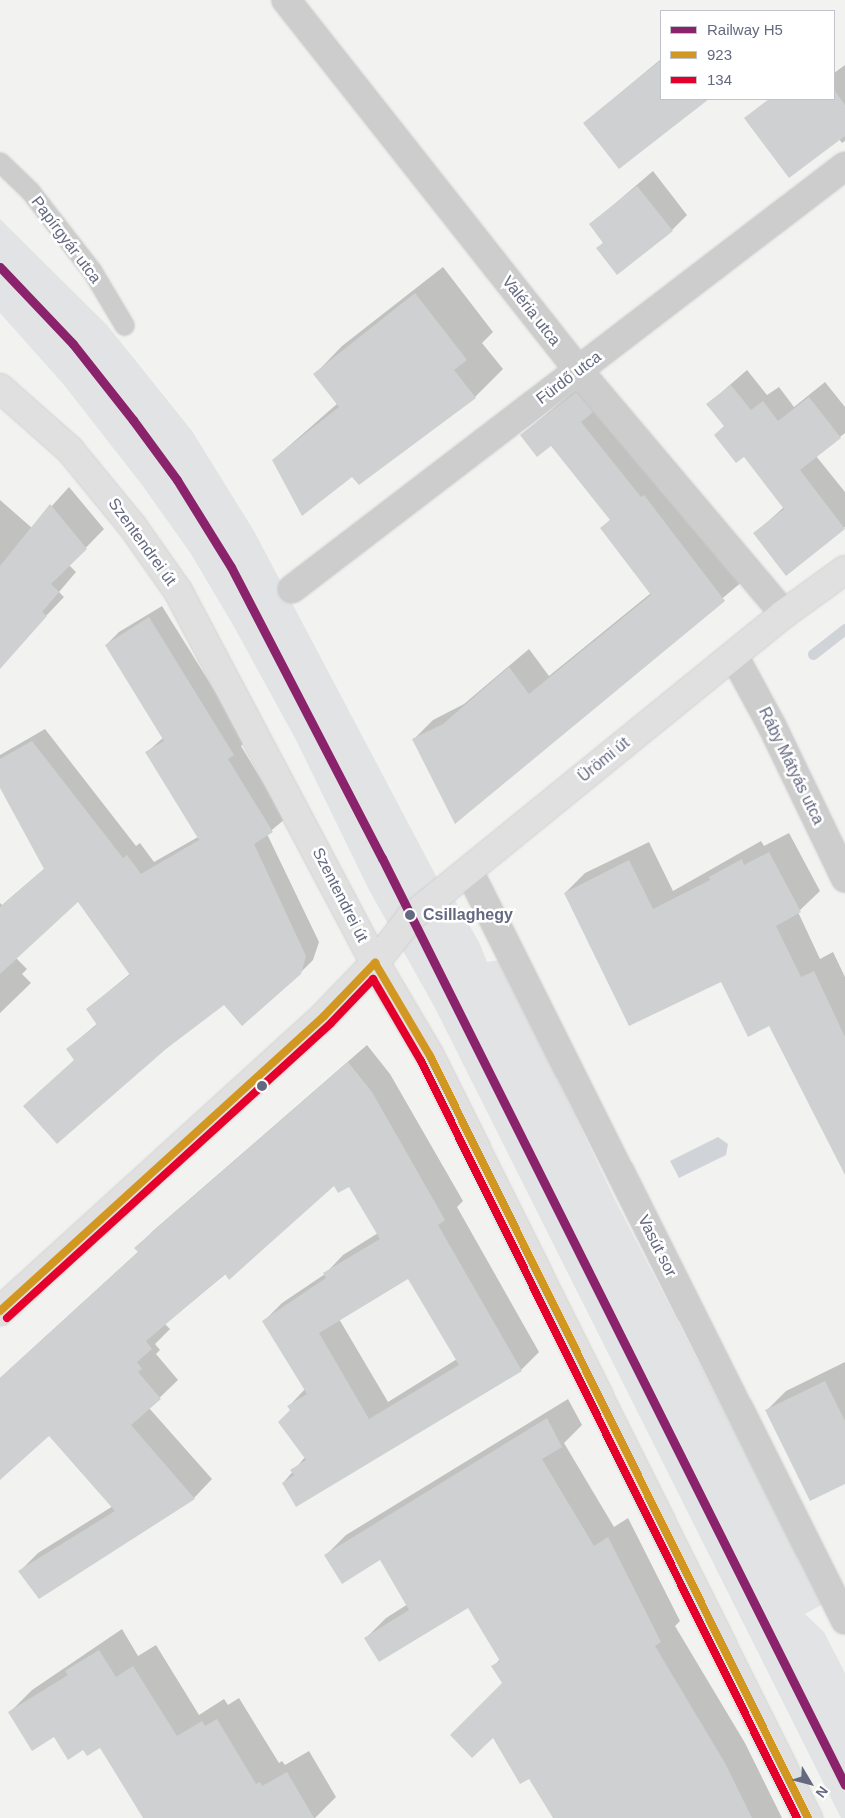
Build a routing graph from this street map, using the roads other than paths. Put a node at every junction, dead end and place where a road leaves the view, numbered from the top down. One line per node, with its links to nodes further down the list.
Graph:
1 (286, 0): 5 (street, Valéria utca)
2 (0, 162): 4 (lane, Papírgyár utca)
3 (845, 166): 5 (street, Fürdő utca)
4 (124, 325)
5 (579, 372): 8 (street, Fürdő utca); 9 (street, Valéria utca)
6 (0, 388): 13 (main road, Szentendrei út)
7 (845, 570): 9 (main road, Ürömi út)
8 (292, 589)
9 (784, 614): 10 (main road, Ürömi út)
10 (734, 656): 11 (main road, Ürömi út); 12 (street, Ráby Mátyás utca)
11 (469, 871): 13 (main road, Ürömi út); 15 (street, Vasút sor)
12 (845, 878)
13 (375, 963): 14 (main road, Ürömi út); 16 (main road, Szentendrei út)
14 (3, 1303)
15 (845, 1620)
16 (808, 1818)

